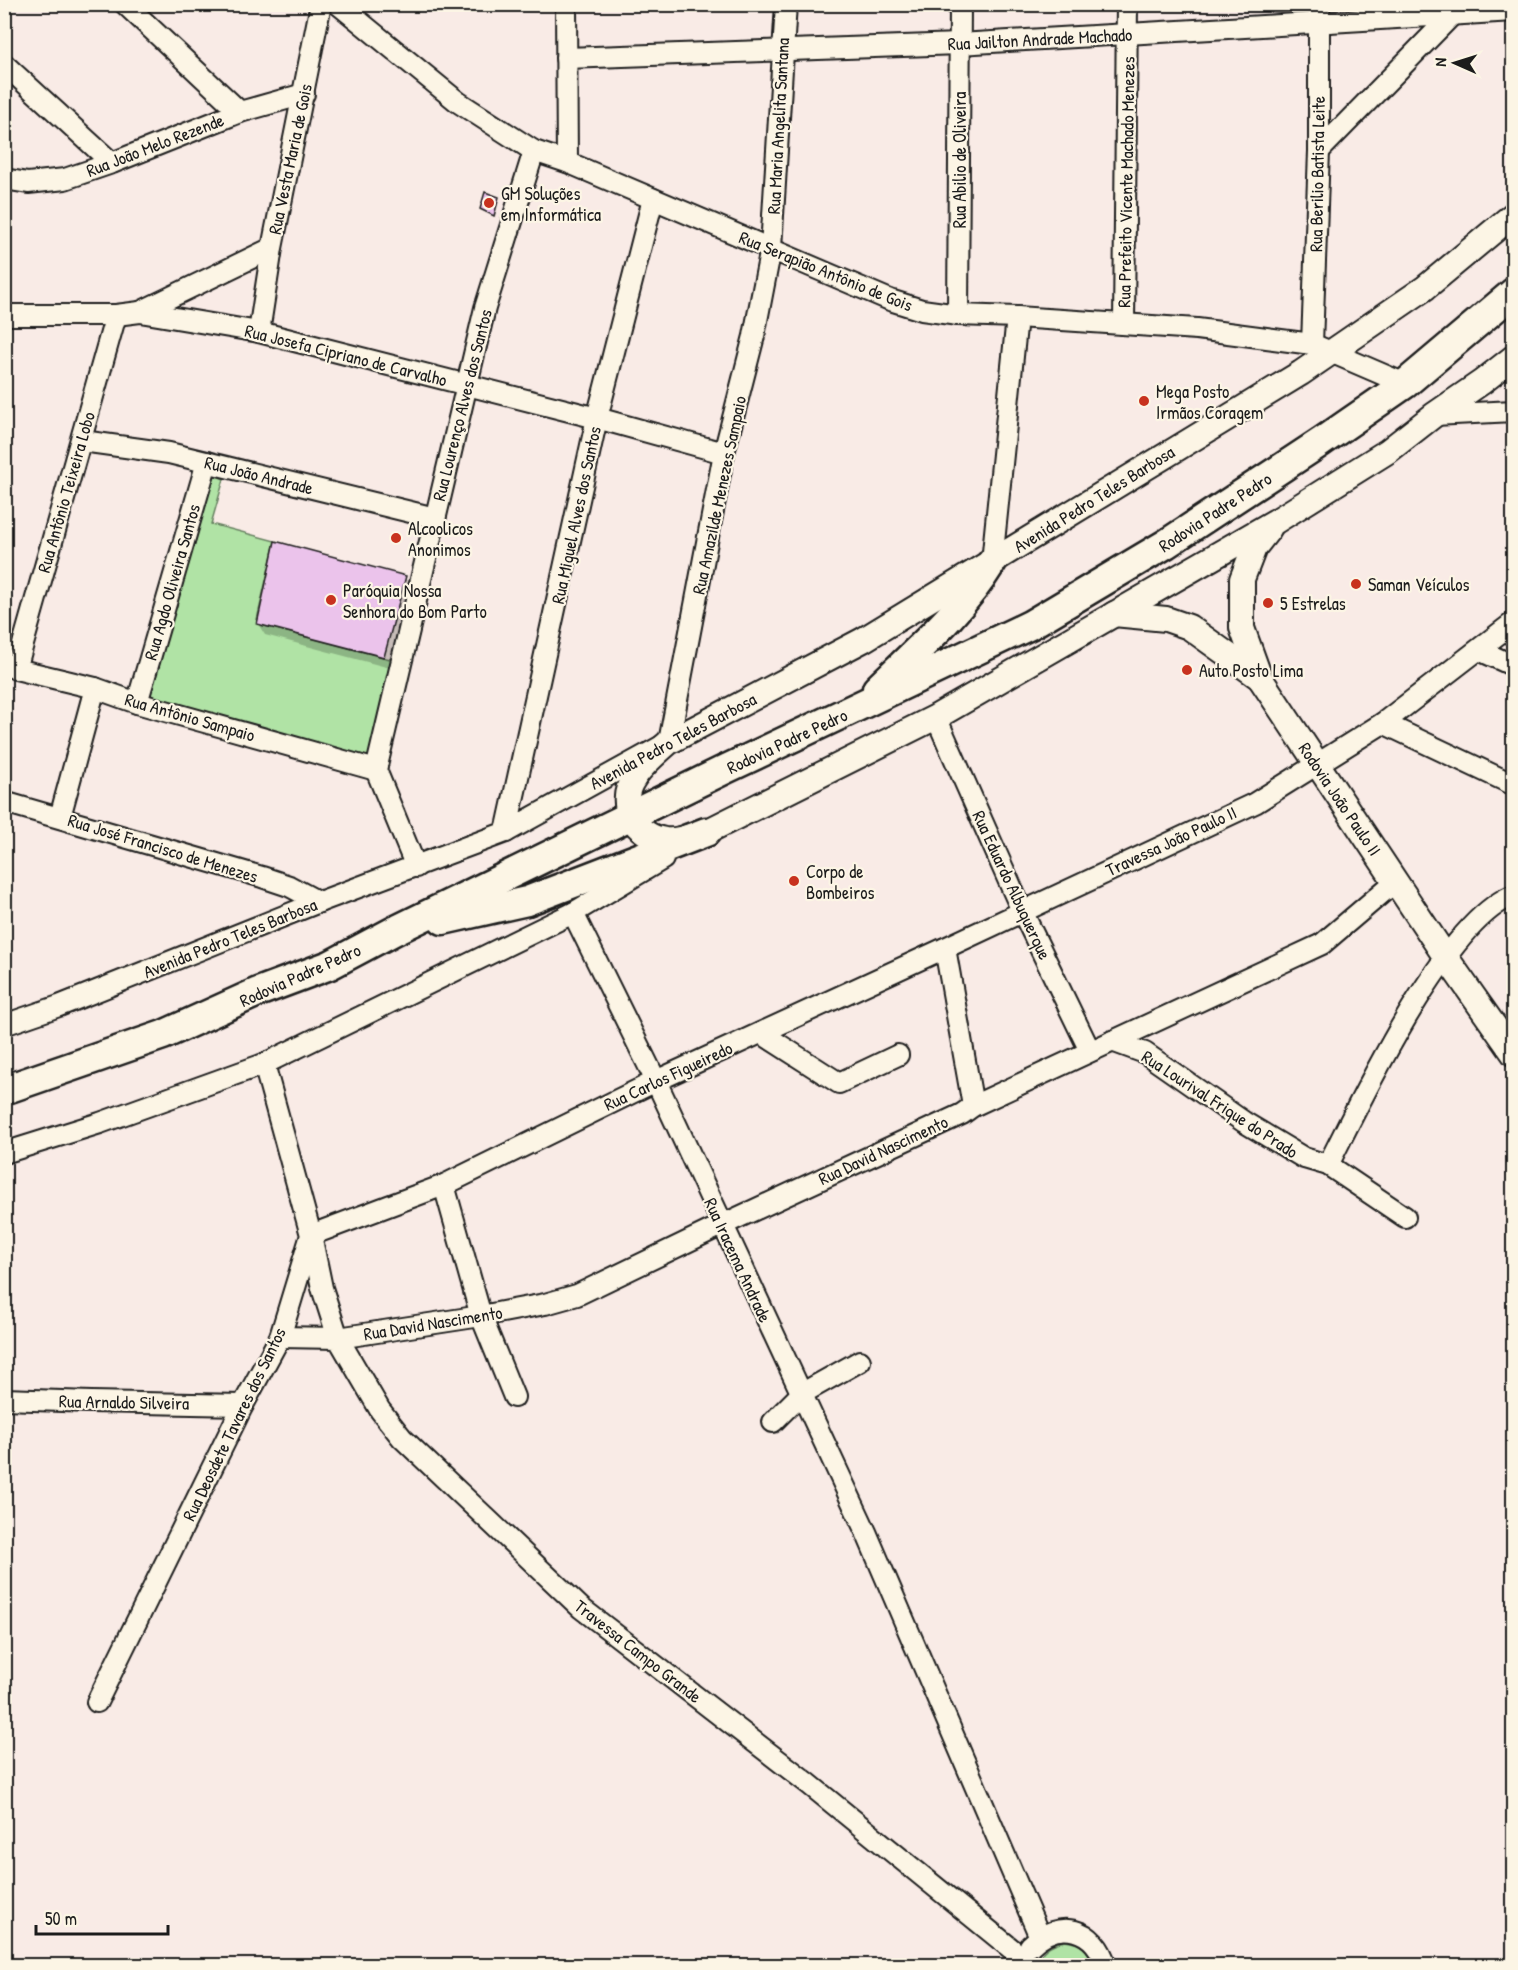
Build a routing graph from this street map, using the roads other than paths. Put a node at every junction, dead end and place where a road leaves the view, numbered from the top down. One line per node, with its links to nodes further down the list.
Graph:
1 (125, 4): 18 (street)
2 (321, 4): 17 (street, Rua Vesta Maria de Gois)
3 (338, 4): 19 (street, Rua Serapião Antônio de Gois)
4 (566, 4): 15 (street)
5 (786, 4): 14 (street, Rua Maria Angelita Santana)
6 (960, 4): 13 (street, Rua Abilio de Oliveira)
7 (1127, 4): 12 (street, Rua Prefeito Vicente Machado Menezes)
8 (1319, 4): 11 (street, Rua Berilio Batista Leite)
9 (1514, 11): 10 (street, Rua Jailton Andrade Machado)
10 (1463, 12): 11 (street, Rua Jailton Andrade Machado); 20 (street)
11 (1319, 24): 12 (street, Rua Jailton Andrade Machado); 20 (street, Rua Berilio Batista Leite)
12 (1128, 35): 13 (street, Rua Jailton Andrade Machado); 34 (street, Rua Prefeito Vicente Machado Menezes)
13 (959, 44): 14 (street, Rua Jailton Andrade Machado); 32 (street, Rua Abilio de Oliveira)
14 (783, 51): 15 (street, Rua Jailton Andrade Machado); 27 (street, Rua Maria Angelita Santana)
15 (566, 58): 21 (street)
16 (4, 64): 22 (street)
17 (304, 94): 18 (street, Rua João Melo Rezende); 26 (street, Rua Vesta Maria de Gois)
18 (240, 112): 22 (street, Rua João Melo Rezende)
19 (534, 151): 21 (street, Rua Serapião Antônio de Gois); 38 (street, Rua Lourenço Alves dos Santos)
20 (1319, 151): 36 (street, Rua Berilio Batista Leite)
21 (567, 162): 24 (street, Rua Serapião Antônio de Gois)
22 (112, 163): 23 (street, Rua João Melo Rezende)
23 (4, 179)
24 (653, 199): 27 (street, Rua Serapião Antônio de Gois); 42 (street, Rua Miguel Alves dos Santos)
25 (1514, 214): 36 (main road, Avenida Pedro Teles Barbosa)
26 (272, 248): 29 (street, Rua Vesta Maria de Gois); 35 (street)
27 (771, 248): 32 (street, Rua Serapião Antônio de Gois); 44 (street, Rua Amazilde Menezes Sampaio)
28 (1514, 292): 39 (highway, Rodovia Padre Pedro)
29 (140, 312): 31 (street, Rua Vesta Maria de Gois); 35 (street, Rua Josefa Cipriano de Carvalho)
30 (4, 315): 31 (street, Rua Vesta Maria de Gois)
31 (116, 315): 43 (street, Rua Antônio Teixeira Lobo)
32 (958, 315): 33 (street, Rua Serapião Antônio de Gois)
33 (1017, 317): 34 (street, Rua Serapião Antônio de Gois); 48 (street)
34 (1124, 324): 36 (street, Rua Serapião Antônio de Gois)
35 (258, 332): 38 (street, Rua Josefa Cipriano de Carvalho)
36 (1321, 347): 39 (street, Rua Serapião Antônio de Gois); 48 (main road, Avenida Pedro Teles Barbosa)
37 (1514, 357): 41 (main road)
38 (466, 384): 42 (street, Rua Josefa Cipriano de Carvalho); 46 (street, Rua Lourenço Alves dos Santos)
39 (1405, 384): 57 (highway, Rodovia Padre Pedro)
40 (1514, 411): 41 (street)
41 (1434, 415): 47 (main road)
42 (597, 417): 44 (street, Rua Josefa Cipriano de Carvalho); 67 (street, Rua Miguel Alves dos Santos)
43 (82, 441): 45 (street, Rua João Andrade); 52 (street, Rua Antônio Teixeira Lobo)
44 (724, 453): 60 (street, Rua Amazilde Menezes Sampaio)
45 (207, 462): 46 (street, Rua João Andrade); 56 (street, Rua Agdo Oliveira Santos)
46 (435, 518): 62 (street, Rua Lourenço Alves dos Santos)
47 (1276, 521): 49 (main road); 54 (main road)
48 (992, 562): 57 (highway); 60 (main road, Avenida Pedro Teles Barbosa)
49 (1114, 614): 54 (main road, Rodovia João Paulo II); 58 (main road)
50 (1514, 622): 51 (street, Travessa João Paulo II)
51 (1479, 650): 53 (street); 59 (street, Travessa João Paulo II)
52 (10, 666): 55 (street, Rua Antônio Sampaio)
53 (1514, 666)
54 (1260, 678): 61 (main road, Rodovia João Paulo II)
55 (94, 688): 56 (street, Rua Antônio Sampaio); 66 (street)
56 (137, 703): 62 (street, Rua Antônio Sampaio)
57 (860, 706): 65 (highway, Rodovia Padre Pedro)
58 (936, 717): 68 (main road); 73 (street, Rua Eduardo Albuquerque)
59 (1383, 723): 61 (street, Travessa João Paulo II); 63 (street)
60 (669, 742): 65 (main road); 67 (street, Avenida Pedro Teles Barbosa)
61 (1316, 763): 70 (main road, Rodovia João Paulo II); 73 (street, Travessa João Paulo II)
62 (376, 770): 69 (street)
63 (1514, 785)
64 (4, 802): 66 (street, Rua José Francisco de Menezes)
65 (630, 816): 68 (main road); 75 (highway, Rodovia Padre Pedro)
66 (60, 817): 72 (street, Rua José Francisco de Menezes)
67 (506, 832): 69 (street, Avenida Pedro Teles Barbosa)
68 (706, 832): 74 (street); 75 (highway)
69 (416, 867): 72 (street, Avenida Pedro Teles Barbosa)
70 (1396, 881): 77 (main road, Rodovia João Paulo II); 80 (street, Rua David Nascimento)
71 (1514, 895): 77 (street)
72 (319, 902): 78 (street, Avenida Pedro Teles Barbosa)
73 (1022, 911): 76 (street, Rua Carlos Figueiredo); 81 (street, Rua Eduardo Albuquerque)
74 (573, 913): 84 (street); 85 (street, Rua Iracema Andrade)
75 (394, 931): 86 (highway, Rodovia Padre Pedro)
76 (945, 948): 79 (street, Rua Carlos Figueiredo); 87 (street)
77 (1445, 956): 82 (main road, Rodovia João Paulo II); 89 (street)
78 (4, 1025)
79 (760, 1033): 83 (street); 85 (street, Rua Carlos Figueiredo)
80 (1112, 1041): 81 (street, Rua David Nascimento); 89 (street, Rua Lourival Frique do Prado)
81 (1090, 1051): 87 (street, Rua David Nascimento)
82 (1514, 1054)
83 (898, 1055)
84 (264, 1064): 88 (street); 93 (street)
85 (656, 1081): 90 (street, Rua Carlos Figueiredo); 92 (street, Rua Iracema Andrade)
86 (4, 1090)
87 (973, 1106): 92 (street, Rua David Nascimento)
88 (4, 1154)
89 (1328, 1165): 91 (street, Rua Lourival Frique do Prado)
90 (444, 1185): 93 (street, Rua Carlos Figueiredo); 94 (street)
91 (1405, 1217)
92 (722, 1225): 94 (street, Rua David Nascimento); 98 (street, Rua Iracema Andrade)
93 (311, 1235): 95 (street, Rua Deosdete Tavares dos Santos); 96 (street, Travessa Campo Grande)
94 (481, 1316): 96 (street, Rua David Nascimento); 99 (street)
95 (280, 1337): 96 (street); 101 (street, Rua Deosdete Tavares dos Santos)
96 (338, 1338): 105 (street, Travessa Campo Grande)
97 (860, 1361): 98 (street)
98 (801, 1394): 102 (street); 104 (street, Rua Iracema Andrade)
99 (514, 1397)
100 (4, 1399): 101 (street, Rua Arnaldo Silveira)
101 (243, 1405): 103 (street, Rua Deosdete Tavares dos Santos)
102 (773, 1422)
103 (97, 1702)
104 (1040, 1937): 105 (street); 106 (street)
105 (1023, 1962)
106 (1106, 1965)

